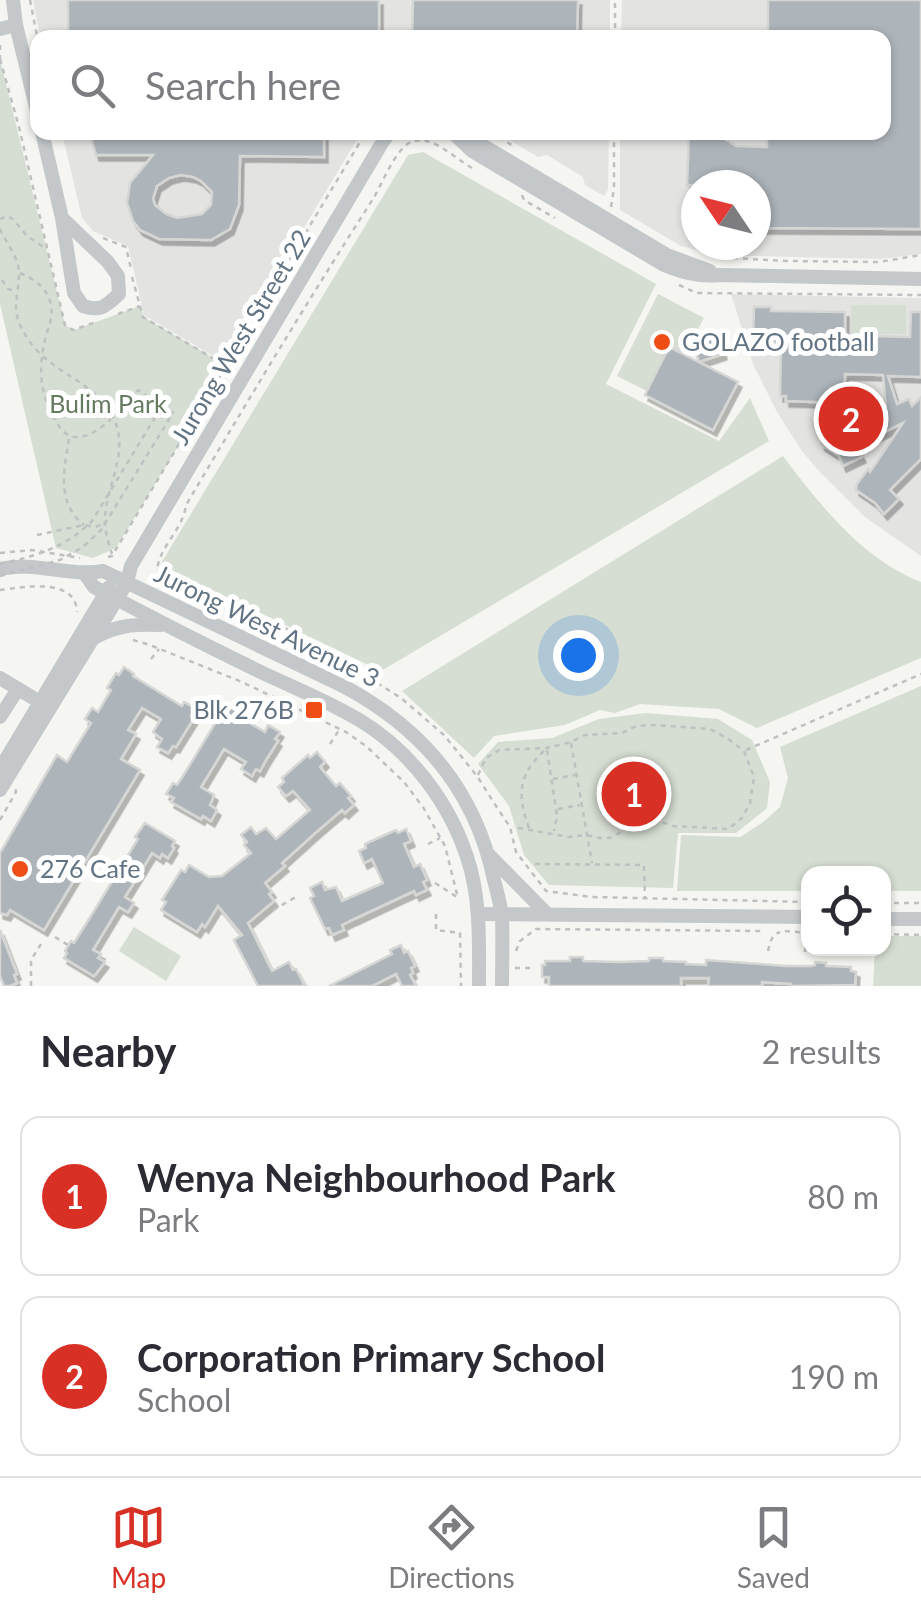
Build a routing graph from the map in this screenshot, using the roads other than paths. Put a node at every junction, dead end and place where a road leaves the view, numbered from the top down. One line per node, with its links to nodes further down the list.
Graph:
1 (14, 0): 2 (street)
2 (16, 24): 3 (street); 4 (street)
3 (0, 28)
4 (30, 82)
5 (44, 140): 8 (street)
6 (384, 140): 12 (street, Jurong West Street 22)
7 (460, 140): 9 (street)
8 (62, 218): 8 (street)
9 (921, 280)
10 (0, 566): 11 (street)
11 (85, 574): 12 (street); 13 (street, Jurong West Avenue 3)
12 (121, 580): 13 (street, Jurong West Street 22); 22 (street, Jurong West Avenue 3)
13 (111, 596): 14 (street, Jurong West Avenue 3); 15 (street); 18 (street)
14 (166, 625): 15 (street); 24 (street, Jurong West Avenue 3)
15 (91, 640): 18 (street)
16 (0, 678): 17 (street)
17 (18, 690): 18 (street); 19 (street)
18 (45, 705): 20 (street); 21 (street)
19 (0, 717)
20 (0, 769)
21 (7, 788)
22 (489, 854): 23 (street, Jurong West Avenue 3); 25 (street)
23 (502, 913): 24 (street); 25 (street); 30 (street, Jurong West Avenue 3)
24 (478, 914): 29 (street, Jurong West Avenue 3)
25 (547, 914): 28 (street)
26 (891, 919): 27 (street)
27 (921, 919)
28 (801, 928)
29 (480, 986)
30 (502, 986)

